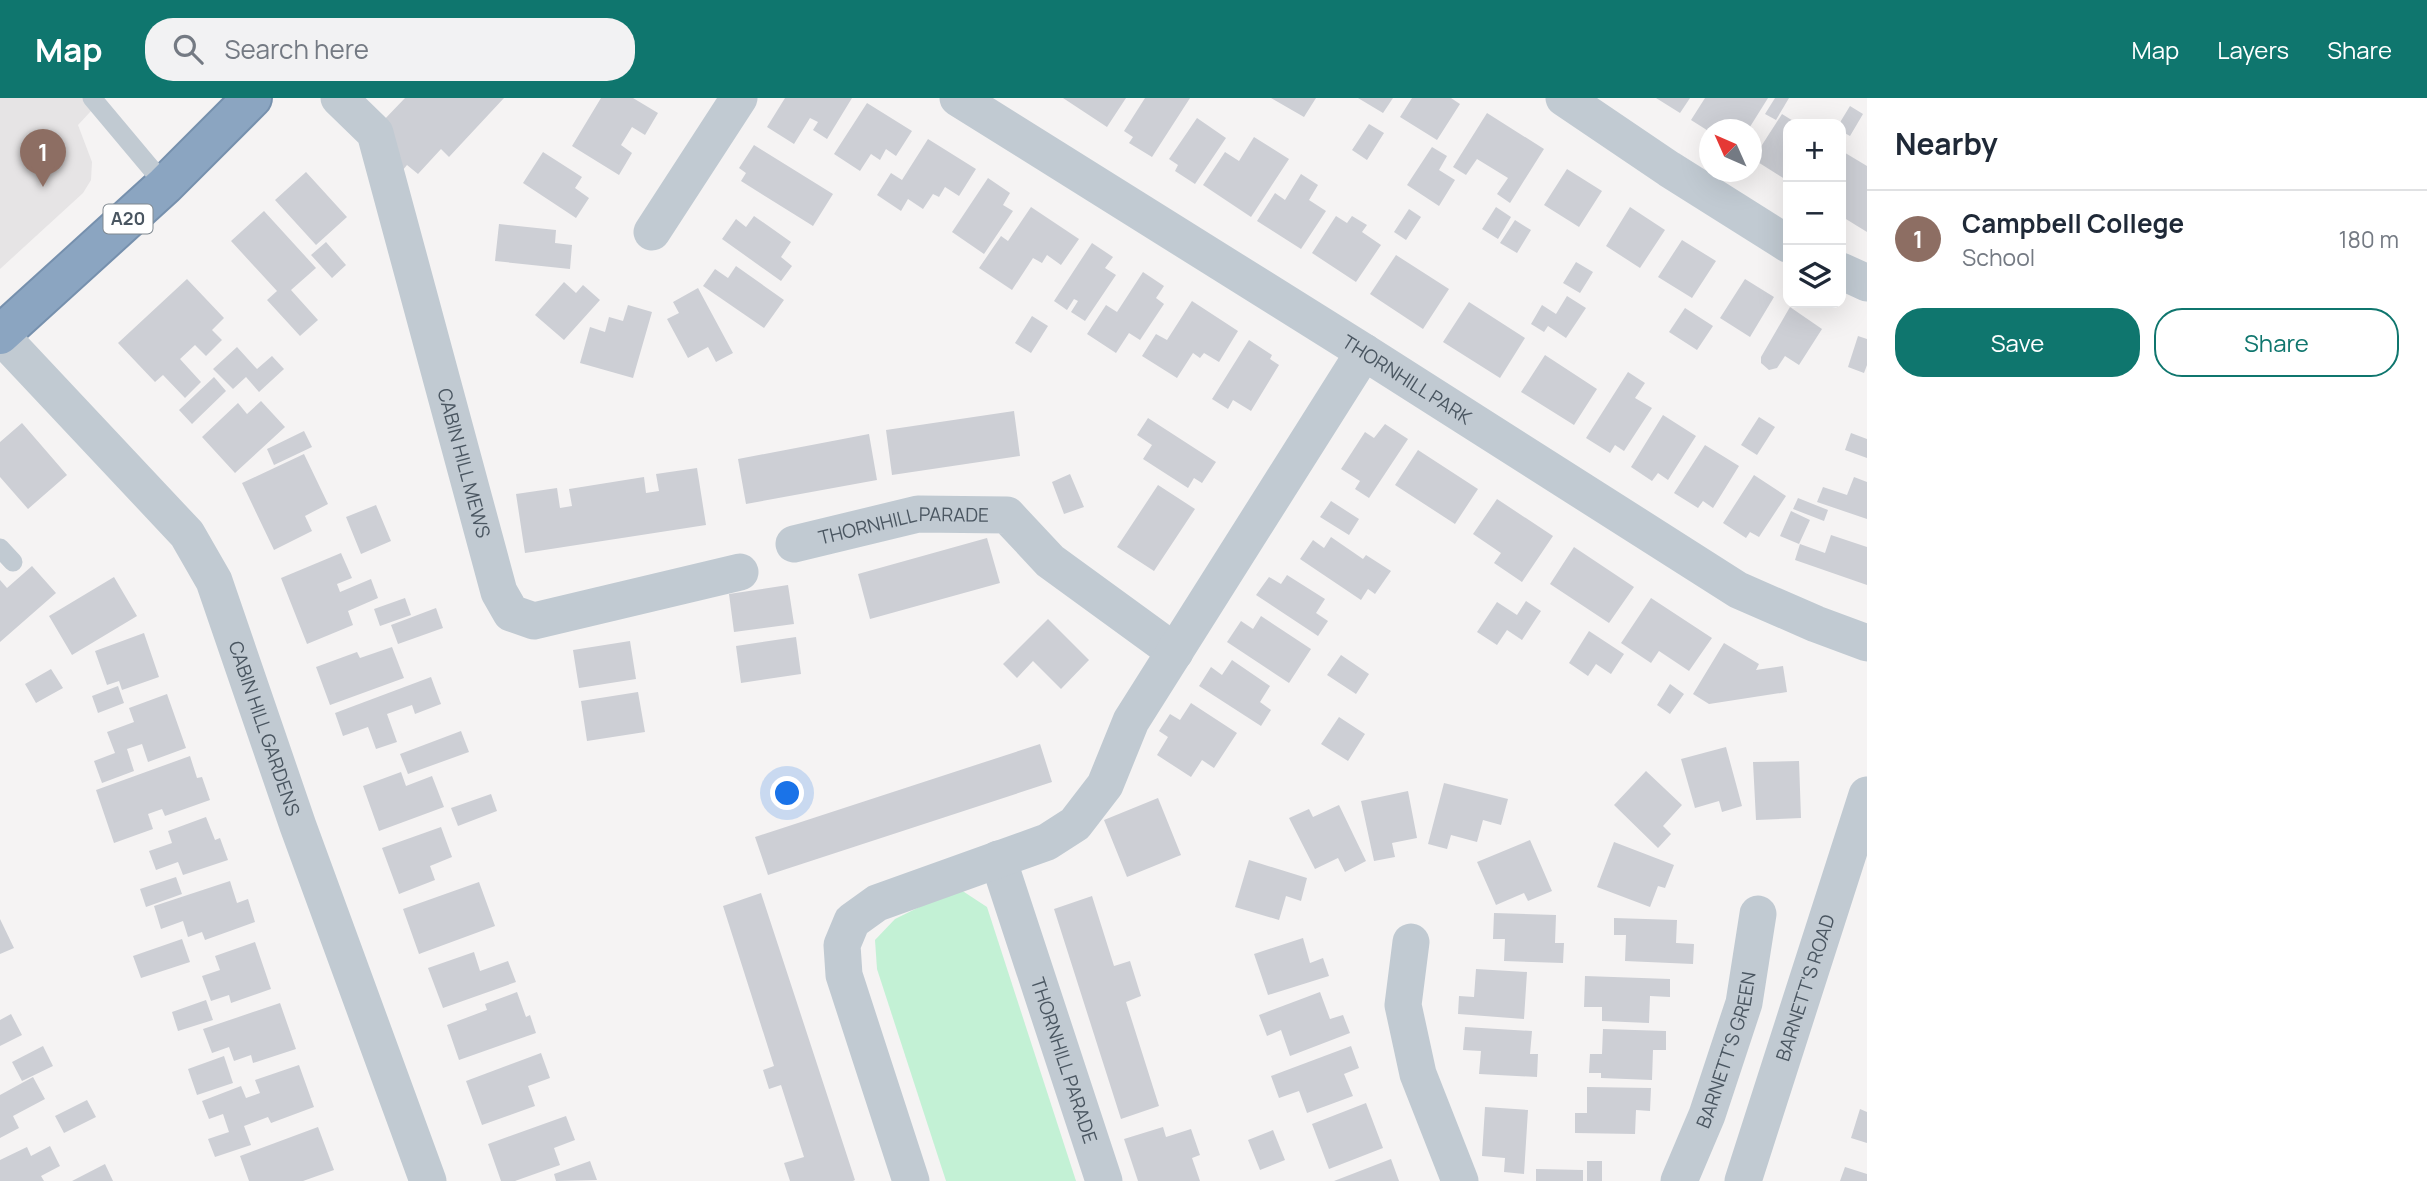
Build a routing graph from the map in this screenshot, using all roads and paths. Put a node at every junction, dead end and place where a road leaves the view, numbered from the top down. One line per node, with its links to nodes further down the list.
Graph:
1 (92, 98): 7 (lane)
2 (252, 98): 7 (highway, A20)
3 (339, 98): 15 (street, CABIN HILL MEWS)
4 (739, 98): 8 (street)
5 (958, 98): 13 (street, THORNHILL PARK)
6 (1564, 98): 9 (street)
7 (165, 185): 12 (highway, A20)
8 (652, 232)
9 (1783, 241)
10 (1846, 274): 11 (street)
11 (1867, 284)
12 (0, 335): 22 (street, CABIN HILL GARDENS)
13 (1364, 352): 16 (street, THORNHILL PARK); 17 (street)
14 (794, 544): 17 (street, THORNHILL PARADE)
15 (740, 572)
16 (1867, 643)
17 (1175, 652): 19 (street)
18 (1867, 795): 27 (street, BARNETT'S ROAD)
19 (998, 859): 23 (street); 24 (street, THORNHILL PARADE)
20 (1758, 914): 26 (street, BARNETT'S GREEN)
21 (1411, 942): 25 (street)
22 (428, 1181)
23 (911, 1181)
24 (1104, 1181)
25 (1460, 1181)
26 (1679, 1181)
27 (1742, 1181)

